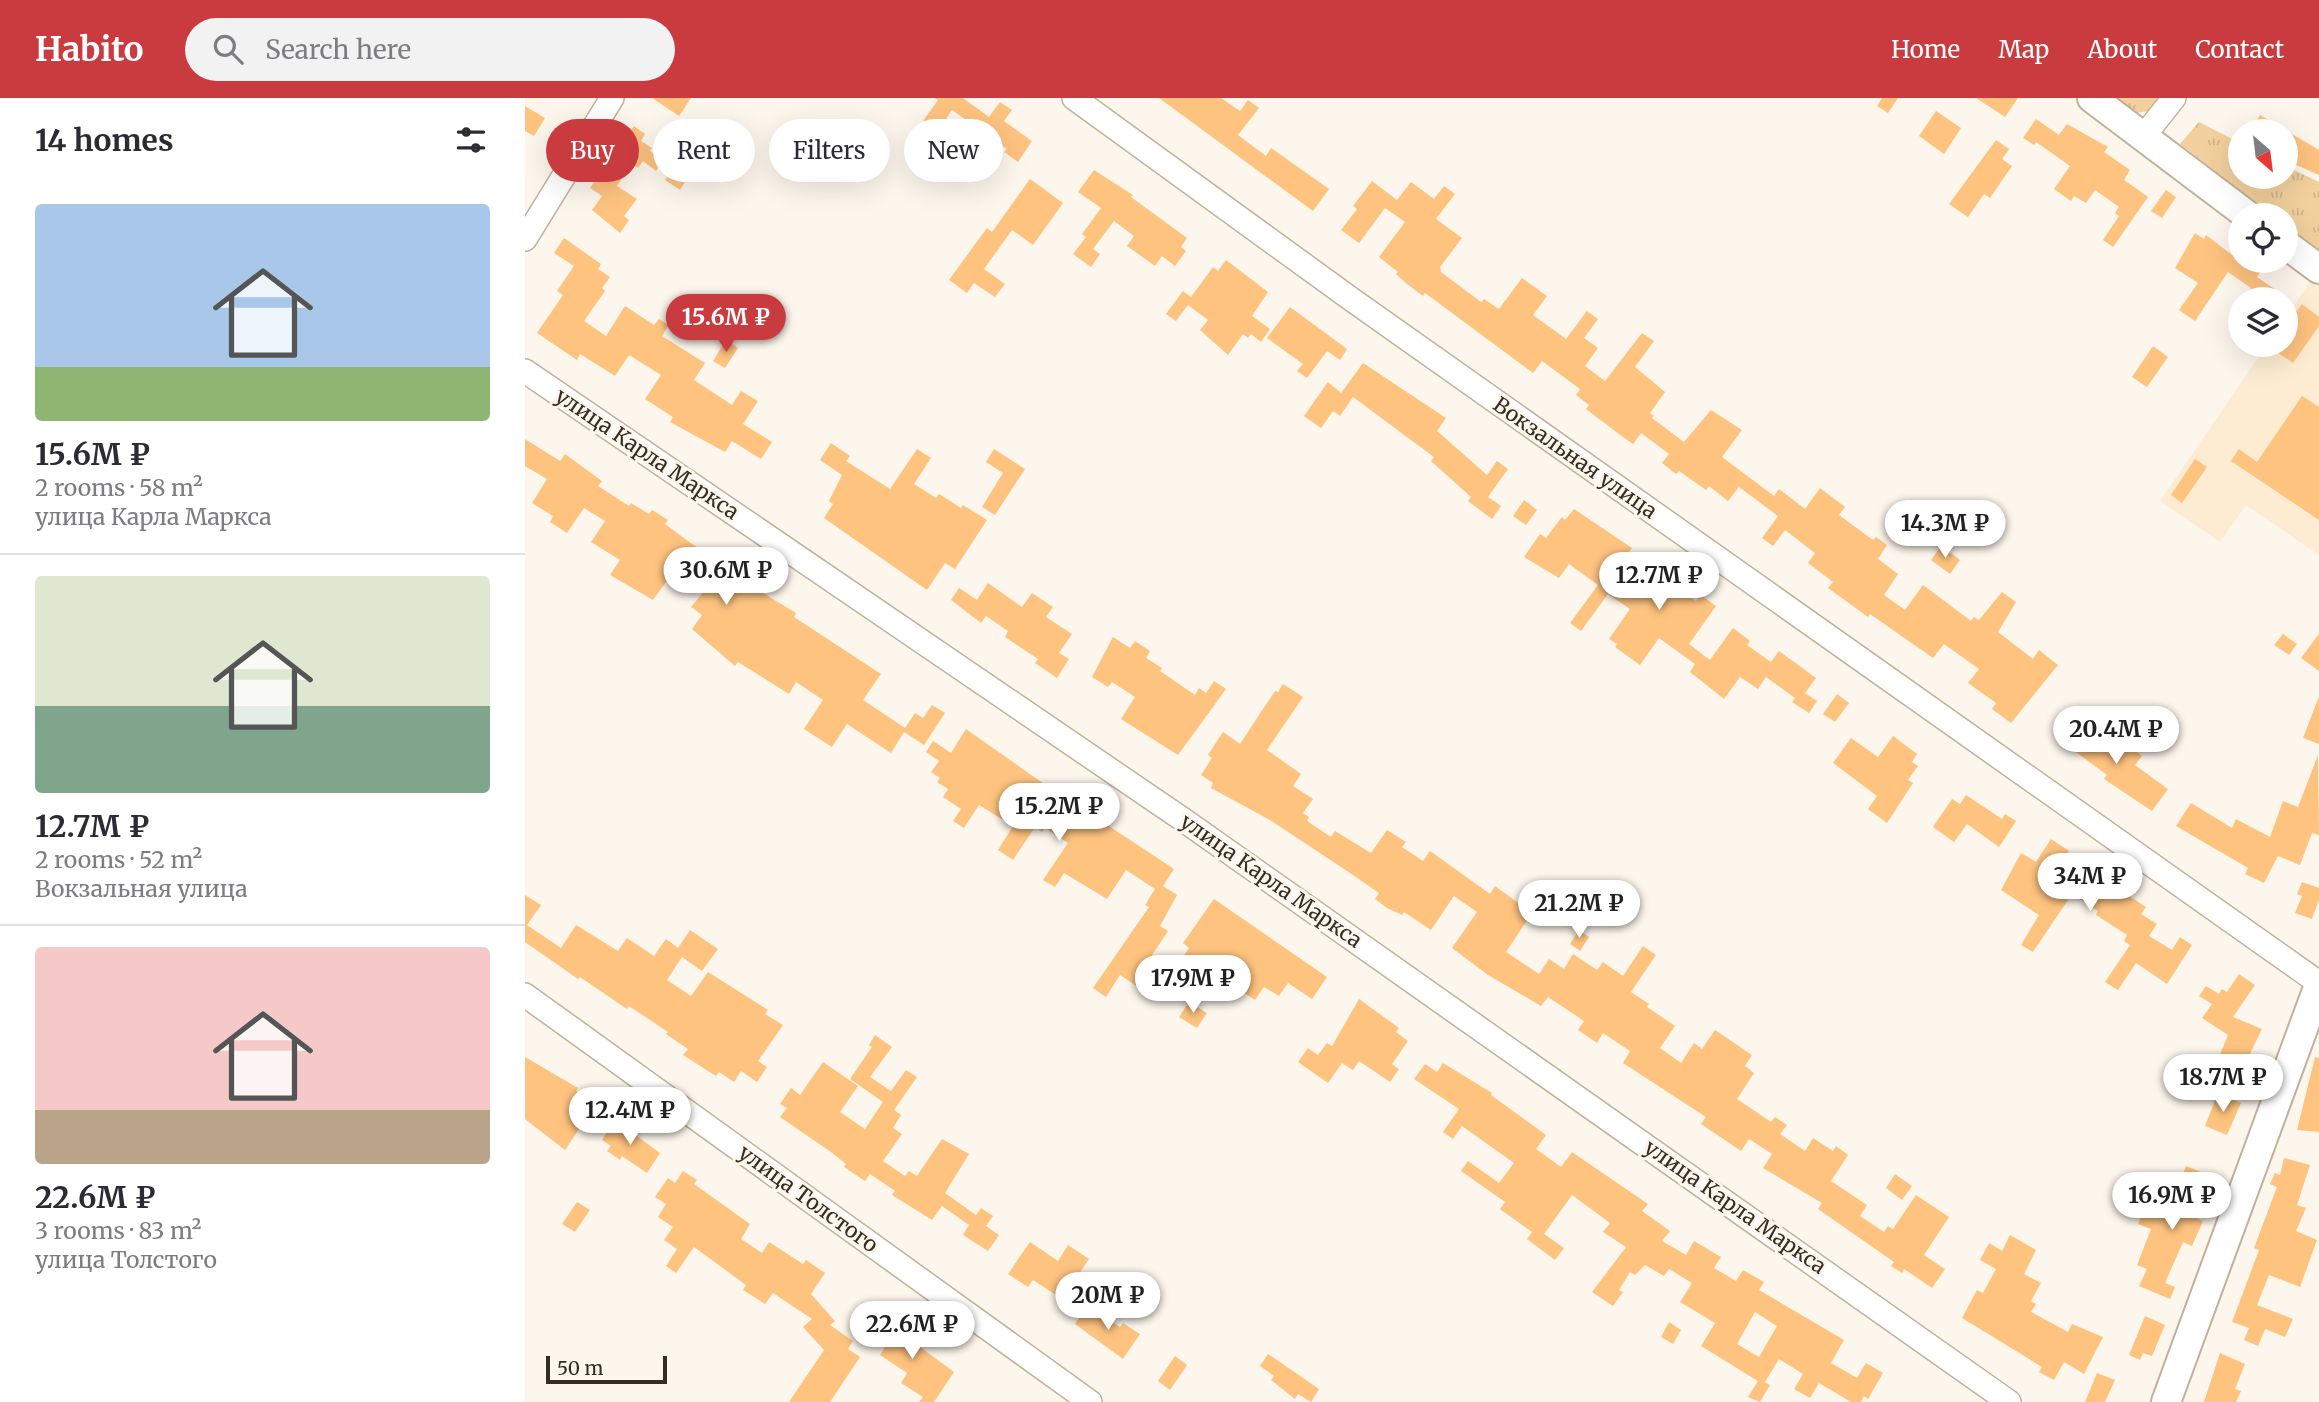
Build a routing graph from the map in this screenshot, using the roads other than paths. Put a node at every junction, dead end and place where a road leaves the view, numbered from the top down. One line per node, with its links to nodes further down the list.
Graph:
1 (612, 98): 7 (street)
2 (1075, 98): 11 (street, Вокзальная улица)
3 (2092, 98): 5 (main road)
4 (2174, 98): 5 (street)
5 (2143, 137): 6 (main road)
6 (2232, 203)
7 (525, 239)
8 (2298, 254): 9 (main road)
9 (2319, 269)
10 (525, 371): 14 (street, улица Карла Маркса)
11 (2319, 984): 15 (main road)
12 (525, 998): 13 (street, улица Толстого)
13 (1089, 1402)
14 (2009, 1402)
15 (2166, 1402)

